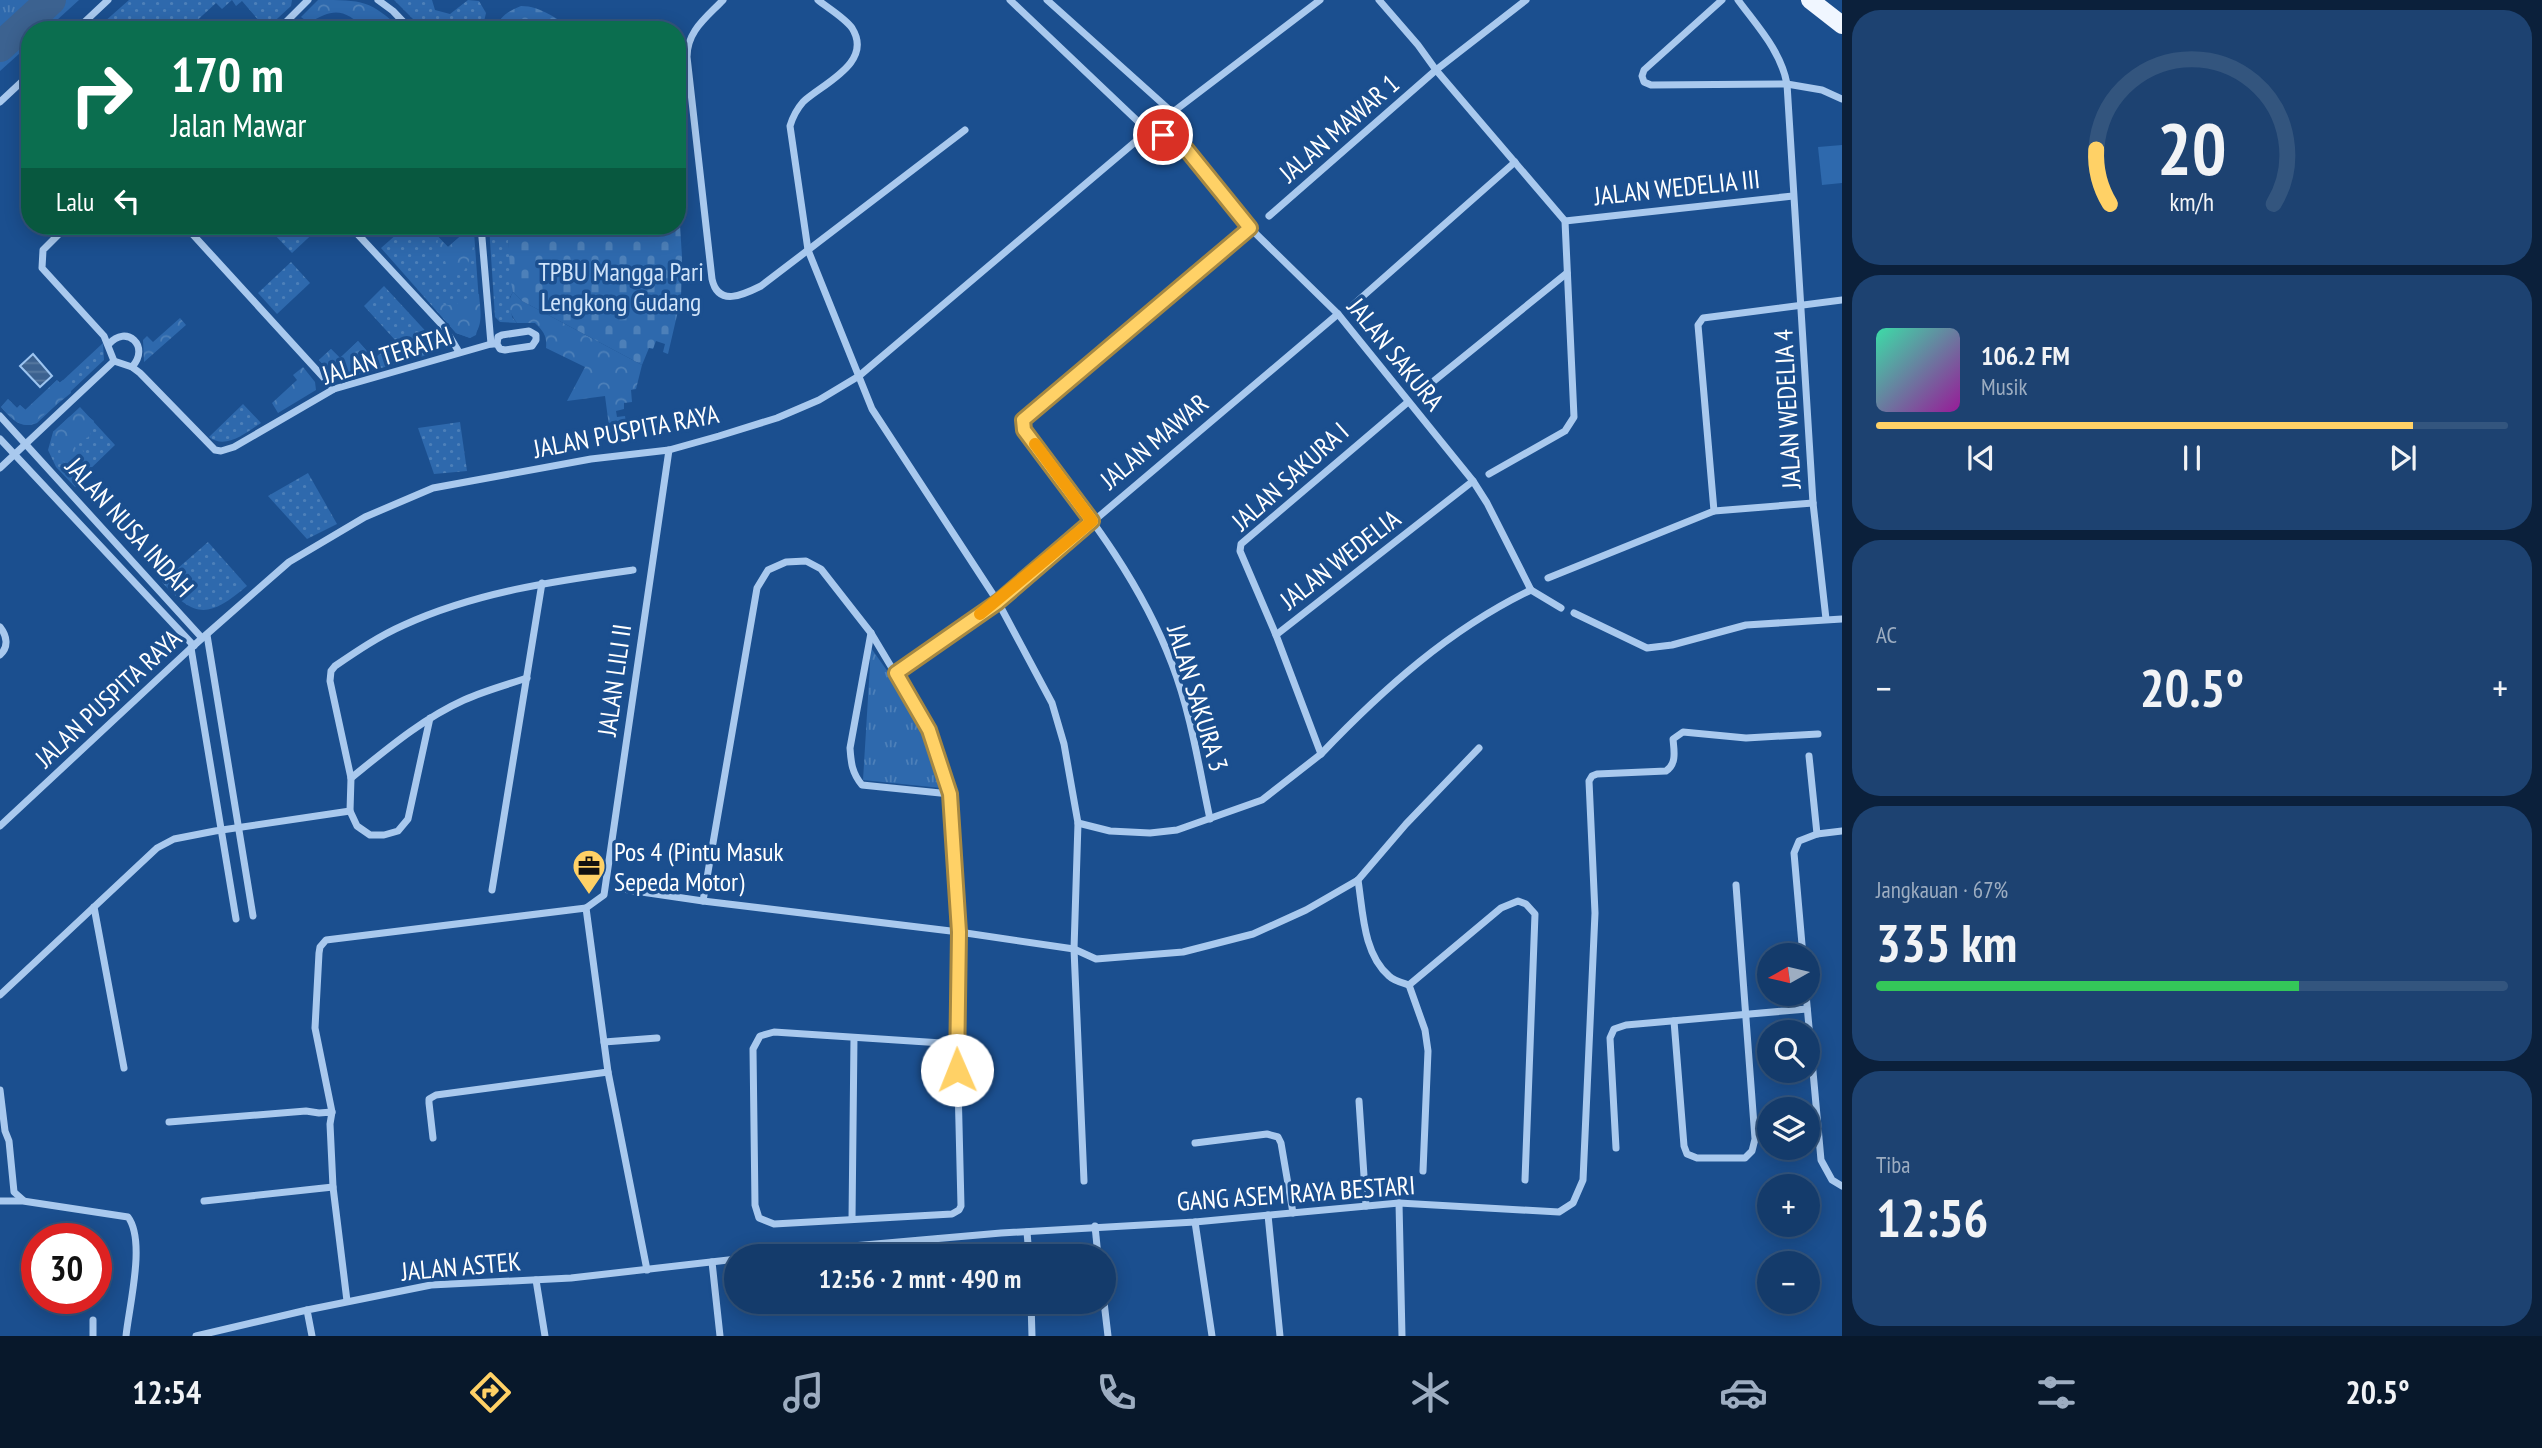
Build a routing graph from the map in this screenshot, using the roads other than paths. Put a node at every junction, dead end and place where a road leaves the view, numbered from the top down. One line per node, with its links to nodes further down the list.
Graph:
1 (108, 0): 14 (street)
2 (308, 0): 15 (street)
3 (378, 0): 16 (street)
4 (723, 0): 36 (street)
5 (818, 0): 36 (street)
6 (1010, 0): 25 (street)
7 (1046, 0): 23 (street)
8 (1320, 0): 23 (street, JALAN PUSPITA RAYA)
9 (1380, 0): 18 (street)
10 (1527, 0): 18 (street, JALAN MAWAR 1)
11 (1722, 0): 20 (street)
12 (1738, 0): 20 (street, JALAN WEDELIA 4)
13 (1810, 0): 17 (main road)
14 (86, 21)
15 (287, 21)
16 (402, 21)
17 (1842, 25)
18 (1436, 70): 27 (street); 29 (street, JALAN MAWAR 1)
19 (21, 82): 22 (street)
20 (1787, 84): 21 (street); 28 (street, JALAN WEDELIA 4)
21 (1842, 99)
22 (0, 102)
23 (1173, 113): 25 (street, JALAN PUSPITA RAYA); 26 (street, JALAN SAKURA)
24 (965, 130): 36 (street)
25 (1148, 131): 26 (street); 47 (street, JALAN PUSPITA RAYA)
26 (1178, 139): 31 (street, JALAN SAKURA)
27 (1515, 162): 30 (street); 40 (street)
28 (1793, 196): 30 (street, JALAN WEDELIA III); 39 (street, JALAN WEDELIA 4)
29 (1269, 216)
30 (1565, 221): 37 (street)
31 (1250, 228): 41 (street, JALAN SAKURA); 61 (street)
32 (58, 235): 42 (street)
33 (193, 235): 48 (street)
34 (358, 235): 44 (street)
35 (482, 235): 43 (street, JALAN TERATAI)
36 (807, 250): 47 (street)
37 (1567, 273): 49 (street); 57 (street)
38 (1842, 300): 39 (street)
39 (1801, 304): 59 (street, JALAN WEDELIA 4); 60 (street)
40 (1353, 305)
41 (1338, 314): 50 (street, JALAN SAKURA); 61 (street, JALAN MAWAR)
42 (108, 344): 45 (street); 46 (street)
43 (494, 344): 43 (street, JALAN TERATAI); 44 (street, JALAN TERATAI)
44 (459, 352): 48 (street, JALAN TERATAI)
45 (114, 361): 46 (street, JALAN TERATAI); 53 (street)
46 (132, 367): 48 (street, JALAN TERATAI)
47 (859, 376): 54 (street, JALAN PUSPITA RAYA); 66 (street)
48 (334, 389)
49 (1419, 393)
50 (1408, 402): 58 (street, JALAN SAKURA); 73 (street, JALAN SAKURA I)
51 (0, 416): 53 (street, JALAN NUSA INDAH)
52 (0, 439): 55 (street, JALAN NUSA INDAH)
53 (26, 444): 55 (street); 74 (street, JALAN NUSA INDAH)
54 (669, 450): 74 (street, JALAN PUSPITA RAYA); 100 (street, JALAN LILI II)
55 (15, 455): 56 (street); 75 (street, JALAN NUSA INDAH)
56 (0, 468)
57 (1489, 474)
58 (1472, 481): 65 (street, JALAN SAKURA); 73 (street, JALAN WEDELIA)
59 (1813, 503): 60 (street); 69 (street, JALAN WEDELIA 4)
60 (1714, 511): 63 (street)
61 (1092, 521): 66 (street, JALAN MAWAR); 87 (street, JALAN SAKURA 3)
62 (634, 570): 64 (street)
63 (1548, 578)
64 (542, 583): 78 (street); 84 (street)
65 (1531, 590): 67 (street); 82 (street)
66 (998, 602): 77 (street, JALAN MAWAR); 88 (street)
67 (1561, 608)
68 (1573, 613): 69 (street)
69 (1826, 619): 70 (street)
70 (1842, 619)
71 (0, 627): 76 (street)
72 (871, 633): 77 (street); 85 (street); 98 (street)
73 (1276, 635): 82 (street, JALAN WEDELIA)
74 (204, 637): 75 (street, JALAN PUSPITA RAYA); 90 (street)
75 (193, 647): 89 (street, JALAN PUSPITA RAYA); 91 (street)
76 (0, 655)
77 (896, 673): 85 (street)
78 (527, 678): 79 (street); 96 (street)
79 (430, 718): 84 (street); 86 (street)
80 (1818, 734): 133 (street, GANG ASEM RAYA BESTARI)
81 (1479, 748): 94 (street)
82 (1321, 754): 87 (street)
83 (1809, 756): 93 (street)
84 (351, 778): 86 (street)
85 (950, 794): 103 (street)
86 (350, 811): 90 (street)
87 (1210, 820): 88 (street)
88 (1078, 823): 105 (street)
89 (0, 826)
90 (238, 827): 91 (street); 101 (street)
91 (221, 830): 99 (street); 102 (street)
92 (1842, 831): 93 (street)
93 (1817, 834): 104 (street)
94 (1358, 880): 105 (street); 106 (street)
95 (1736, 885): 110 (street)
96 (492, 890)
97 (628, 890): 98 (street)
98 (703, 901): 103 (street)
99 (94, 906): 107 (street); 116 (street)
100 (586, 908): 114 (street); 120 (street)
101 (253, 916)
102 (236, 919)
103 (959, 932): 105 (street); 115 (street)
104 (1802, 943)
105 (1074, 949): 127 (street)
106 (1409, 985): 125 (street); 126 (street)
107 (0, 995)
108 (1807, 1006): 109 (street)
109 (1807, 1009): 110 (street); 128 (street)
110 (1745, 1014): 111 (street); 111 (street)
111 (1674, 1021): 124 (street)
112 (657, 1038): 114 (street)
113 (854, 1038): 115 (street); 137 (street); 137 (street)
114 (604, 1042): 117 (street)
115 (957, 1044): 137 (street)
116 (124, 1068)
117 (608, 1072): 122 (street); 146 (street)
118 (0, 1090): 131 (street)
119 (1359, 1101): 134 (street)
120 (332, 1112): 121 (street); 129 (street)
121 (169, 1122)
122 (433, 1138)
123 (1195, 1143): 135 (street)
124 (1616, 1148)
125 (1423, 1171)
126 (1525, 1180)
127 (1084, 1181)
128 (1842, 1186)
129 (333, 1187): 132 (street); 148 (street)
130 (0, 1201): 131 (street)
131 (23, 1201): 154 (street)
132 (204, 1201)
133 (1399, 1203): 134 (street, GANG ASEM RAYA BESTARI); 163 (street)
134 (1366, 1206): 135 (street, GANG ASEM RAYA BESTARI)
135 (1293, 1213): 136 (street, GANG ASEM RAYA BESTARI)
136 (1268, 1215): 138 (street, GANG ASEM RAYA BESTARI); 162 (street)
137 (852, 1219)
138 (1195, 1222): 139 (street, GANG ASEM RAYA BESTARI); 161 (street)
139 (1094, 1226): 140 (street, GANG ASEM RAYA BESTARI); 143 (street)
140 (1027, 1233): 141 (street, GANG ASEM RAYA BESTARI); 142 (street)
141 (878, 1244)
142 (1028, 1244)
143 (1096, 1244)
144 (724, 1261): 145 (street)
145 (712, 1262): 146 (street); 158 (street)
146 (647, 1270): 147 (street, JALAN ASTEK)
147 (536, 1280): 148 (street, JALAN ASTEK); 157 (street)
148 (347, 1301): 149 (street, JALAN ASTEK)
149 (307, 1310): 155 (street, JALAN ASTEK); 156 (street)
150 (1031, 1314): 159 (street)
151 (1105, 1314): 160 (street)
152 (93, 1321): 153 (street)
153 (93, 1336)
154 (126, 1336)
155 (196, 1336)
156 (312, 1336)
157 (545, 1336)
158 (720, 1336)
159 (1032, 1336)
160 (1108, 1336)
161 (1212, 1336)
162 (1280, 1336)
163 (1402, 1336)

